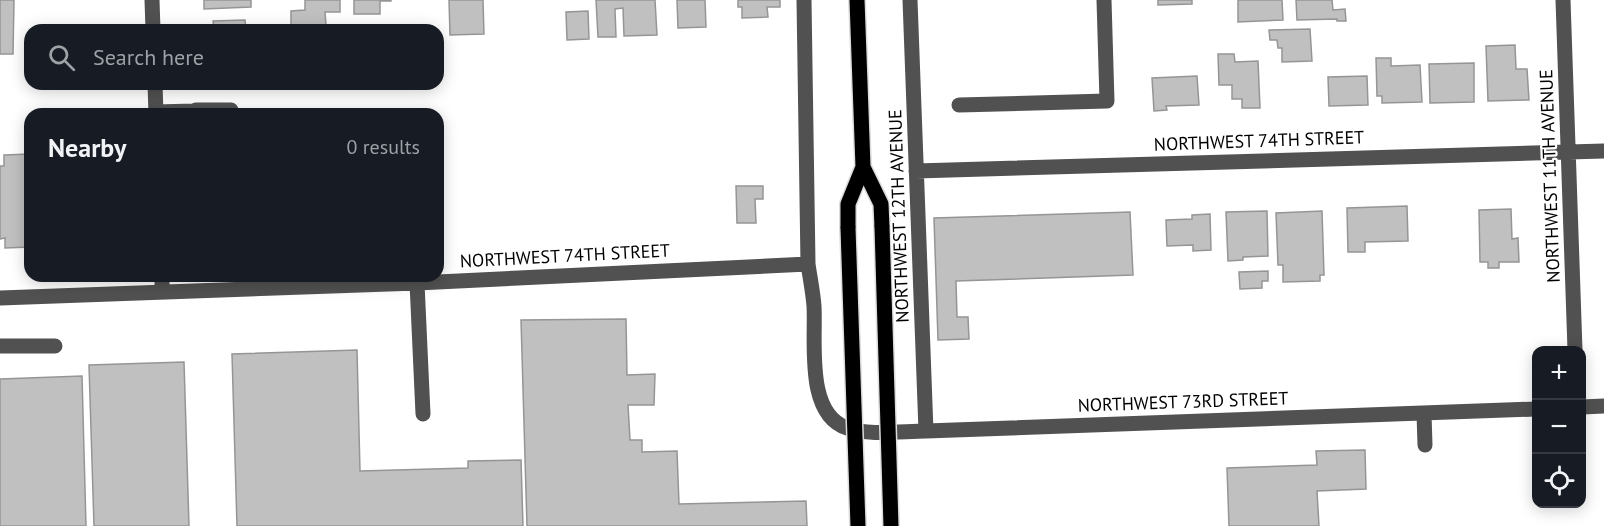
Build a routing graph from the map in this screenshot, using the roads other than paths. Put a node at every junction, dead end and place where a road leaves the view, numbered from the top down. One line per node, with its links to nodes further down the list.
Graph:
1 (152, 0): 7 (street)
2 (804, 0): 15 (street)
3 (857, 0): 13 (main road, NORTHWEST 12TH AVENUE)
4 (910, 0): 14 (street, NORTHWEST 12TH AVENUE)
5 (1104, 0): 9 (street)
6 (1563, 0): 11 (street, NORTHWEST 11TH AVENUE)
7 (153, 24)
8 (155, 90): 10 (street)
9 (959, 105)
10 (156, 108)
11 (1568, 151): 12 (street, NORTHWEST 74TH STREET); 14 (street, NORTHWEST 74TH STREET); 26 (street, NORTHWEST 11TH AVENUE)
12 (1604, 151)
13 (863, 167): 34 (main road, NORTHWEST 12TH AVENUE, bridge); 35 (main road, NORTHWEST 12TH AVENUE, bridge)
14 (916, 171): 32 (street, NORTHWEST 12TH AVENUE)
15 (808, 264): 20 (street, NORTHWEST 74TH STREET); 32 (street, NORTHWEST 73RD STREET)
16 (162, 282): 22 (street)
17 (262, 282): 22 (street, NORTHWEST 74TH STREET)
18 (378, 282): 21 (street, NORTHWEST 74TH STREET)
19 (438, 282): 21 (street, NORTHWEST 74TH STREET)
20 (444, 282)
21 (417, 283): 30 (street)
22 (162, 292): 23 (street, NORTHWEST 74TH STREET)
23 (0, 298)
24 (0, 346): 25 (street)
25 (55, 346)
26 (1575, 346)
27 (1604, 406): 28 (street)
28 (1586, 407)
29 (1532, 409): 31 (street, NORTHWEST 73RD STREET)
30 (423, 414)
31 (1424, 414): 32 (street, NORTHWEST 73RD STREET); 33 (street)
32 (926, 431)
33 (1425, 445)
34 (858, 526)
35 (891, 526)

